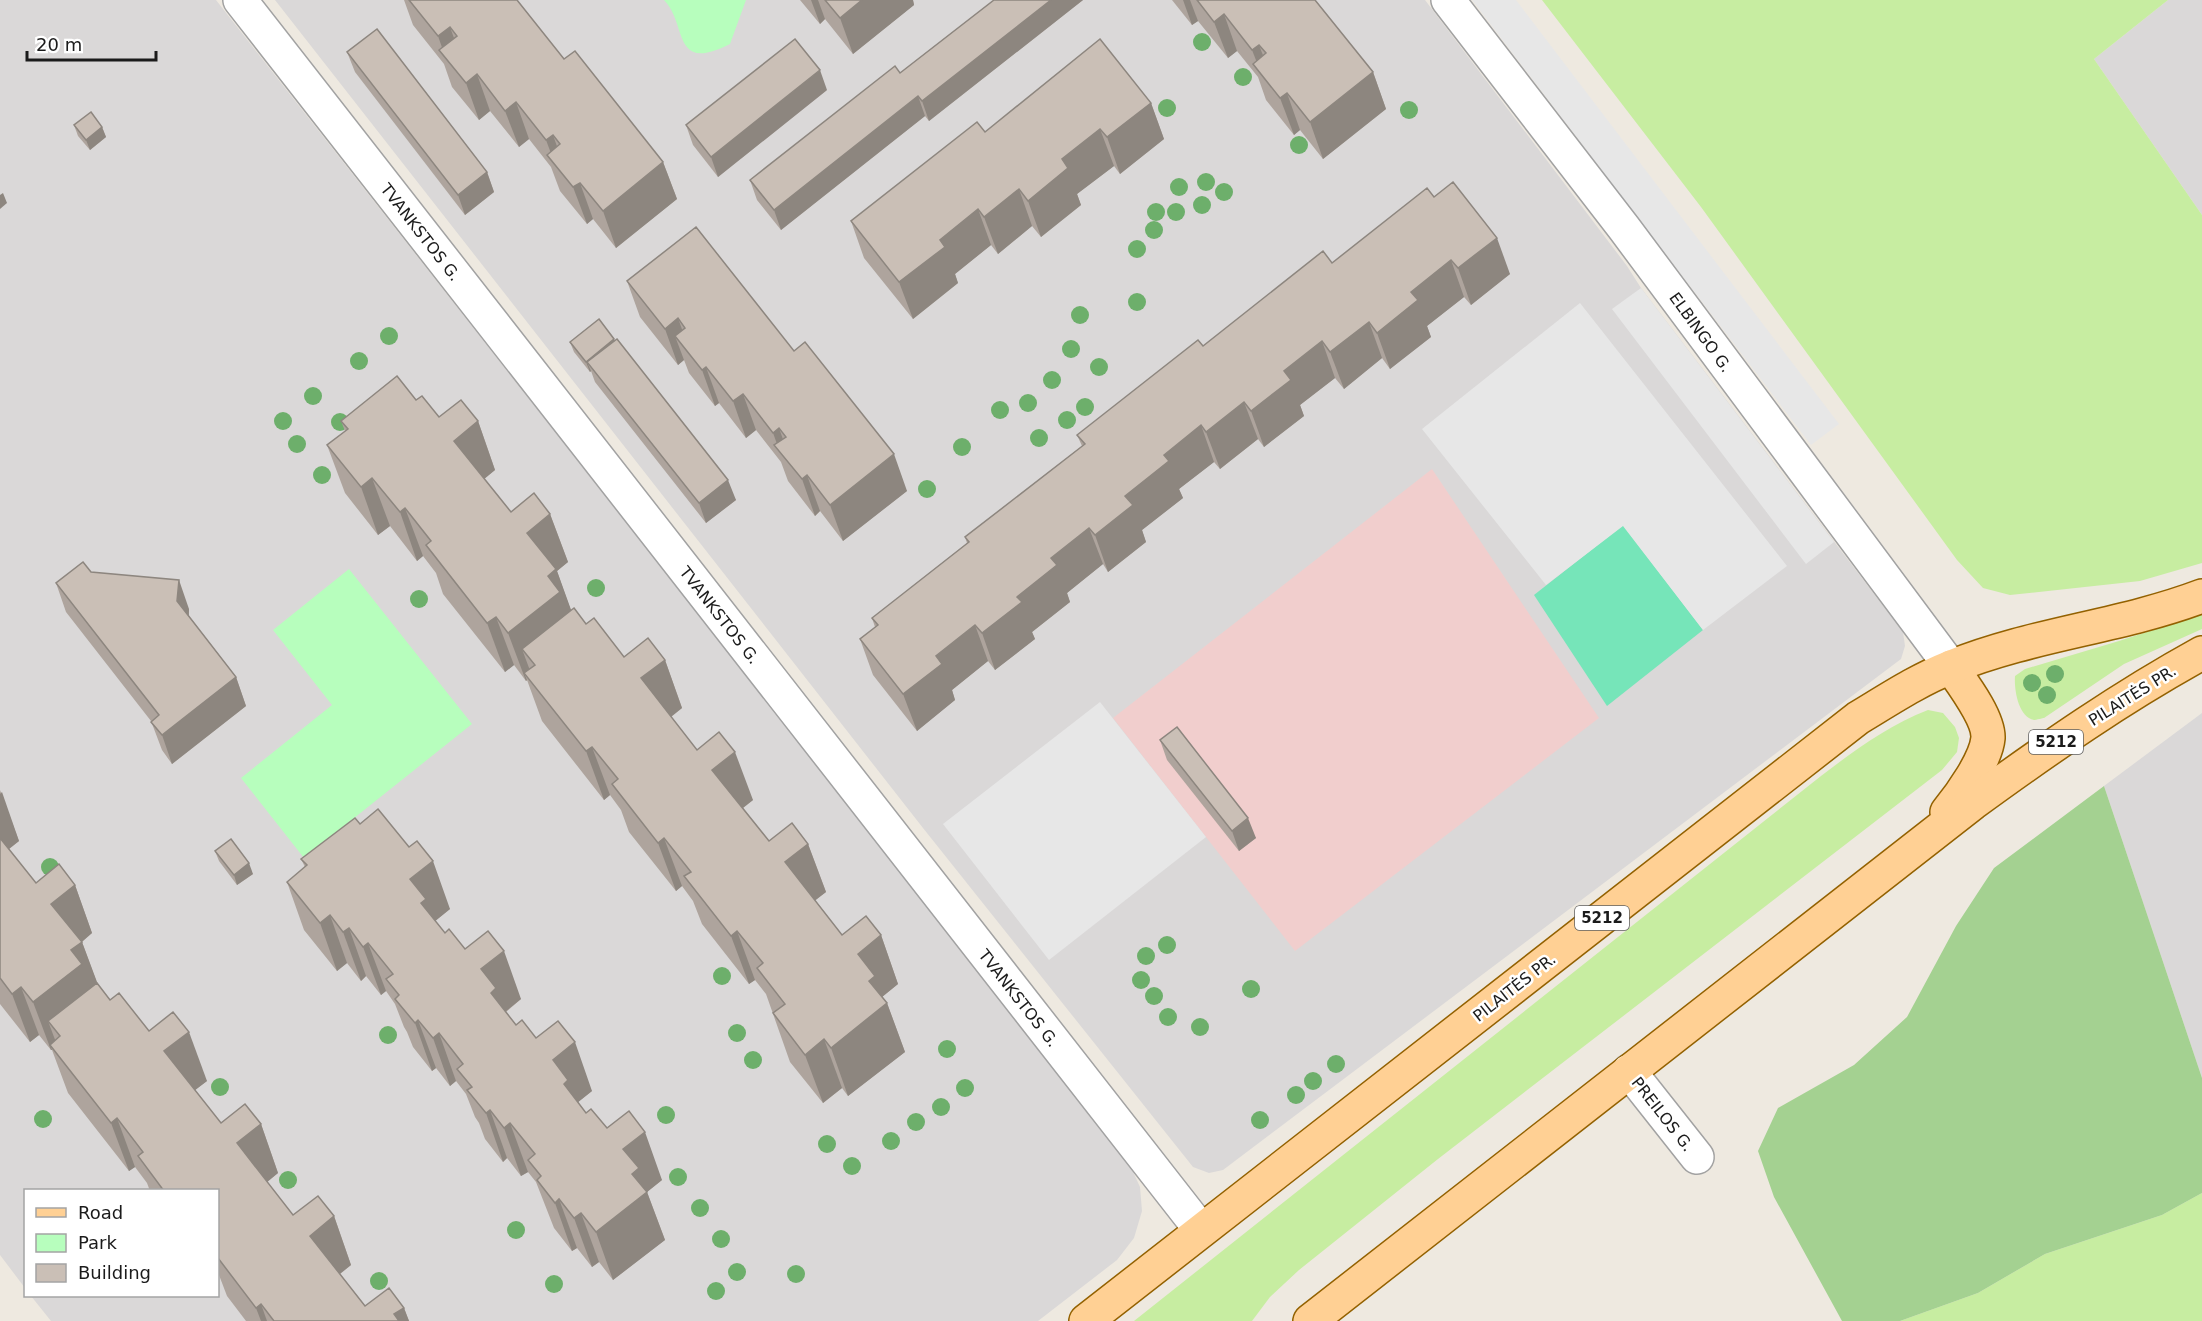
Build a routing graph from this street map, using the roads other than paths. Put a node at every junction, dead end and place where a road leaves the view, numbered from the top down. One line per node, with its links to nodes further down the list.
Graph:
1 (240, 0): 9 (street, TVANKSTOS G.)
2 (1448, 0): 5 (street, ELBINGO G.)
3 (2202, 596): 5 (main road, PILAITĖS PR. / 5212)
4 (2202, 653): 6 (main road, PILAITĖS PR. / 5212)
5 (1951, 667): 6 (main road, PILAITĖS PR. / 5212); 9 (main road, PILAITĖS PR. / 5212)
6 (1919, 845): 7 (main road, PILAITĖS PR. / 5212)
7 (1629, 1071): 8 (street, PREILOS G.); 10 (main road, PILAITĖS PR. / 5212)
8 (1697, 1157)
9 (1201, 1230): 11 (main road, PILAITĖS PR. / 5212)
10 (1313, 1320)
11 (1086, 1321)

